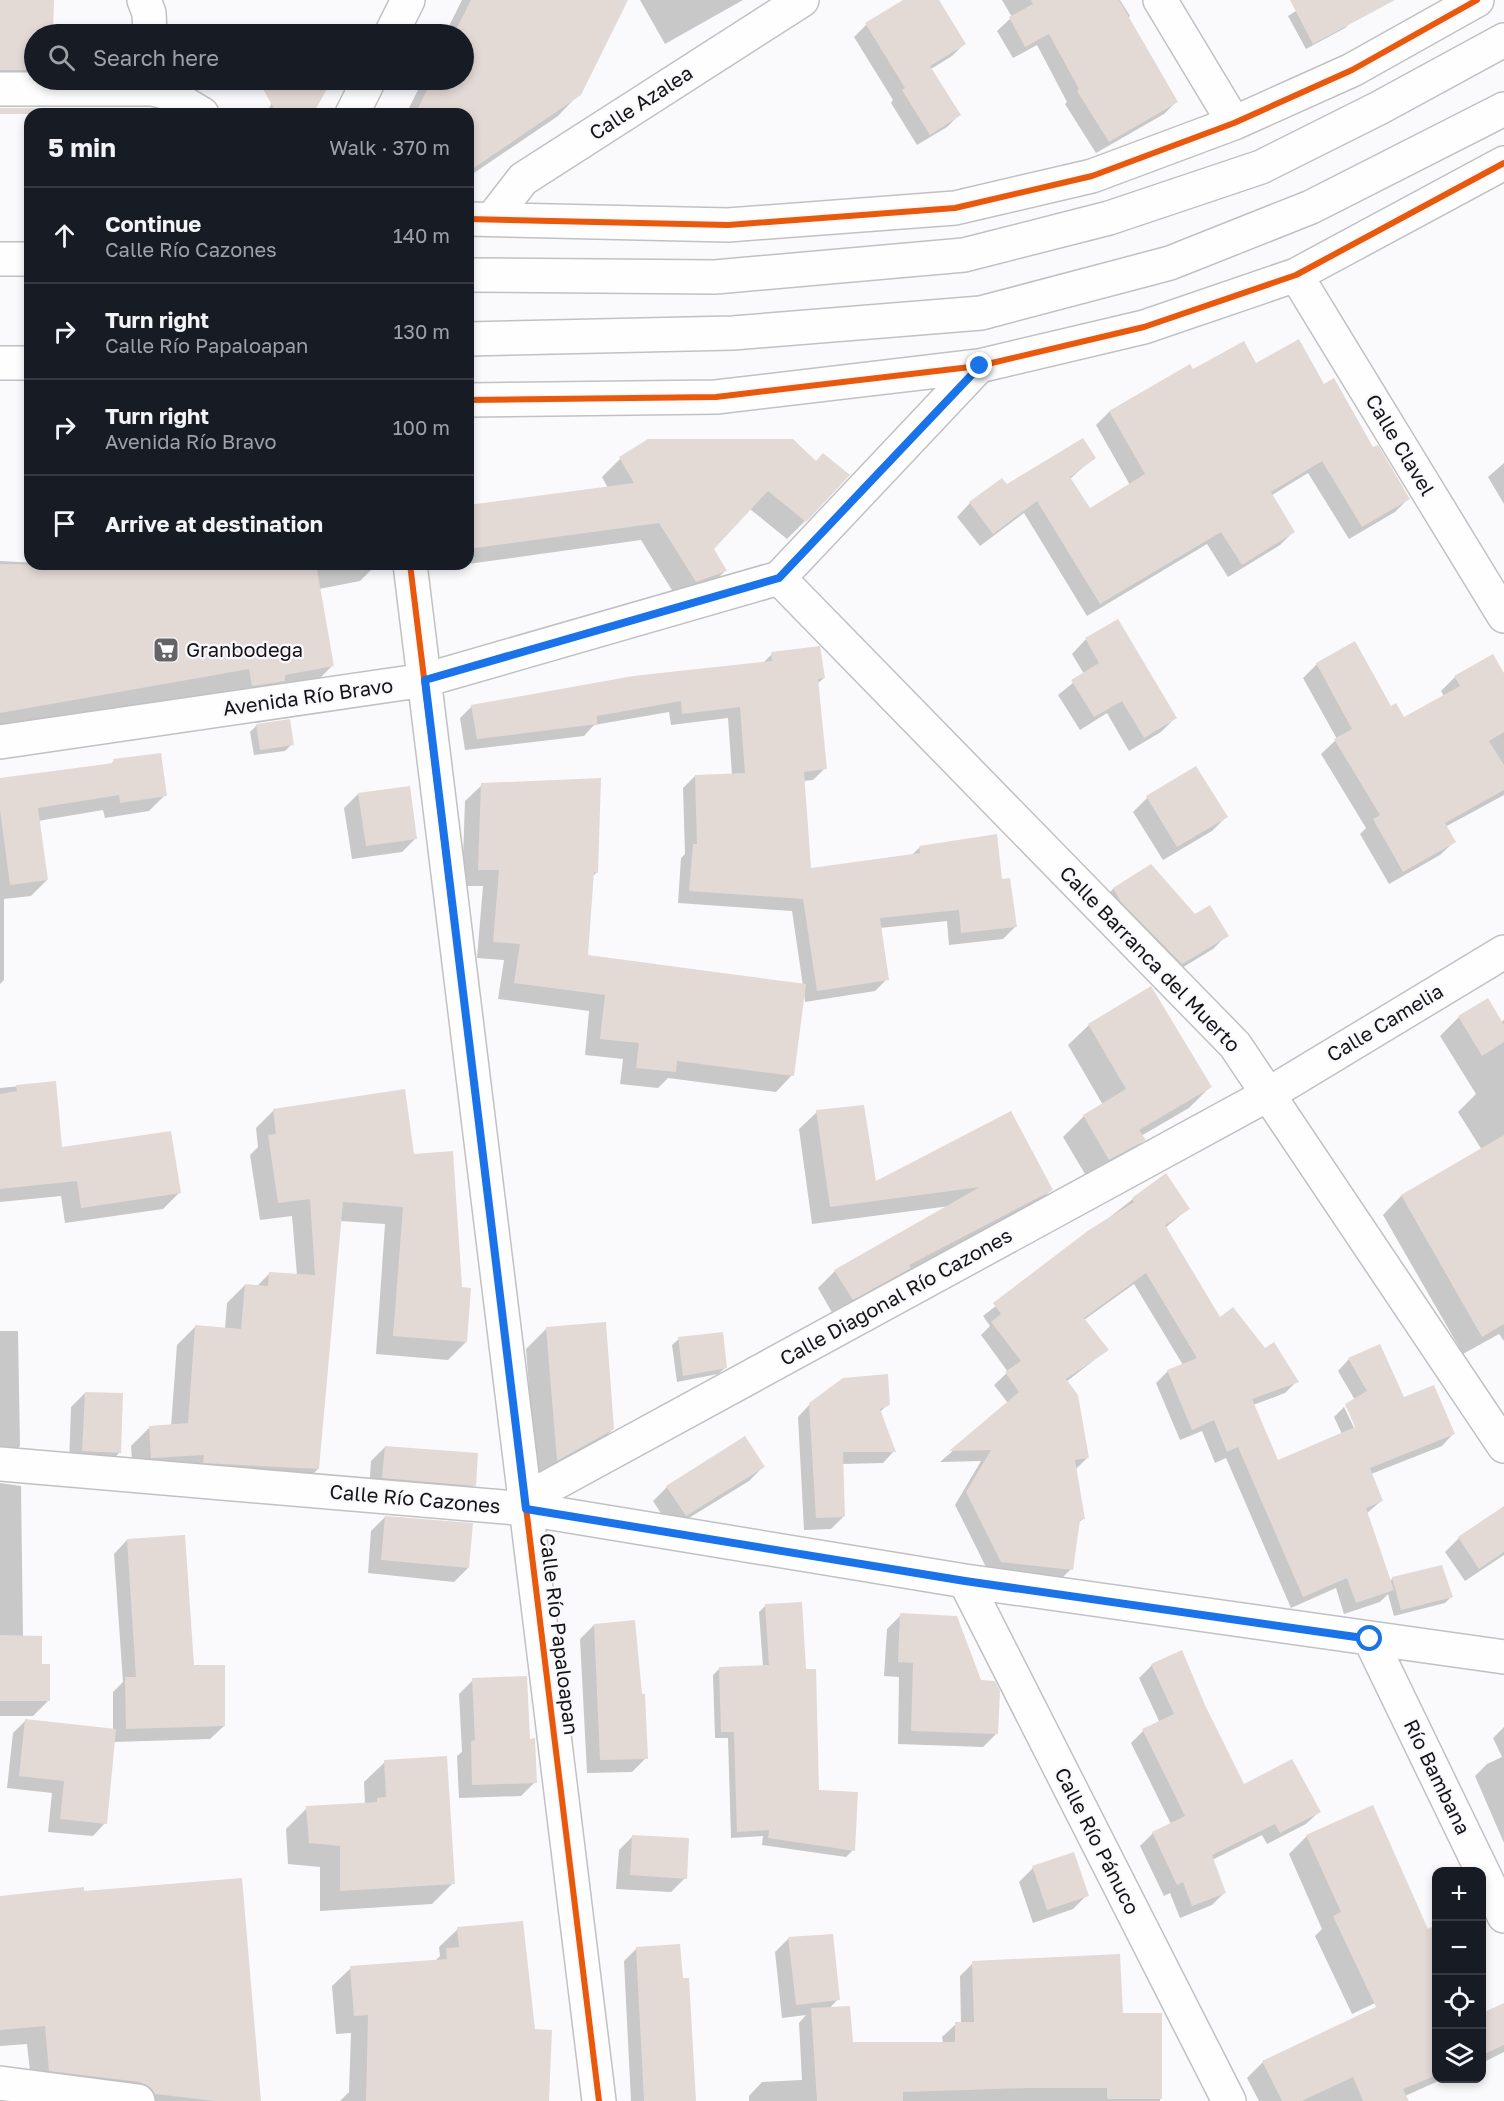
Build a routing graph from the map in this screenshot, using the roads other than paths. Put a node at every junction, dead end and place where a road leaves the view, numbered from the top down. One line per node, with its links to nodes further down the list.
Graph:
1 (144, 0): 6 (street)
2 (408, 0): 7 (street)
3 (802, 0): 18 (street, Calle Azalea)
4 (1160, 0): 16 (street)
5 (1477, 0): 16 (street)
6 (150, 24)
7 (396, 24)
8 (1504, 40): 21 (street)
9 (24, 88): 10 (street)
10 (0, 89)
11 (162, 90): 13 (street)
12 (364, 90): 14 (street)
13 (192, 108)
14 (355, 108)
15 (1504, 109): 23 (street)
16 (1234, 123): 18 (street)
17 (1504, 163): 22 (street)
18 (480, 219)
19 (0, 258): 20 (street)
20 (24, 259)
21 (474, 274)
22 (1296, 275): 26 (street); 30 (street, Calle Clavel)
23 (474, 339)
24 (0, 363): 25 (street)
25 (24, 363)
26 (980, 366): 27 (street); 29 (street)
27 (474, 400)
28 (411, 570): 31 (street, Calle Río Papaloapan)
29 (779, 578): 31 (street, Avenida Río Bravo); 34 (street, Calle Barranca del Muerto)
30 (1504, 616)
31 (425, 680): 32 (street, Avenida Río Bravo); 37 (street, Calle Río Papaloapan)
32 (0, 742)
33 (1504, 952): 34 (street, Calle Camelia)
34 (1267, 1095): 35 (street, Calle Barranca del Muerto); 37 (street, Calle Diagonal Río Cazones)
35 (1504, 1446)
36 (0, 1464): 37 (street, Calle Río Cazones)
37 (526, 1504): 38 (street, Calle Río Cazones); 44 (street, Calle Río Papaloapan)
38 (965, 1581): 39 (street, Calle Río Cazones); 45 (street, Calle Río Pánuco)
39 (1370, 1639): 40 (street, Calle Río Cazones); 41 (street, Río Bambana)
40 (1504, 1657)
41 (1504, 1916)
42 (0, 2083): 43 (street)
43 (138, 2101)
44 (599, 2101)
45 (1229, 2101)

